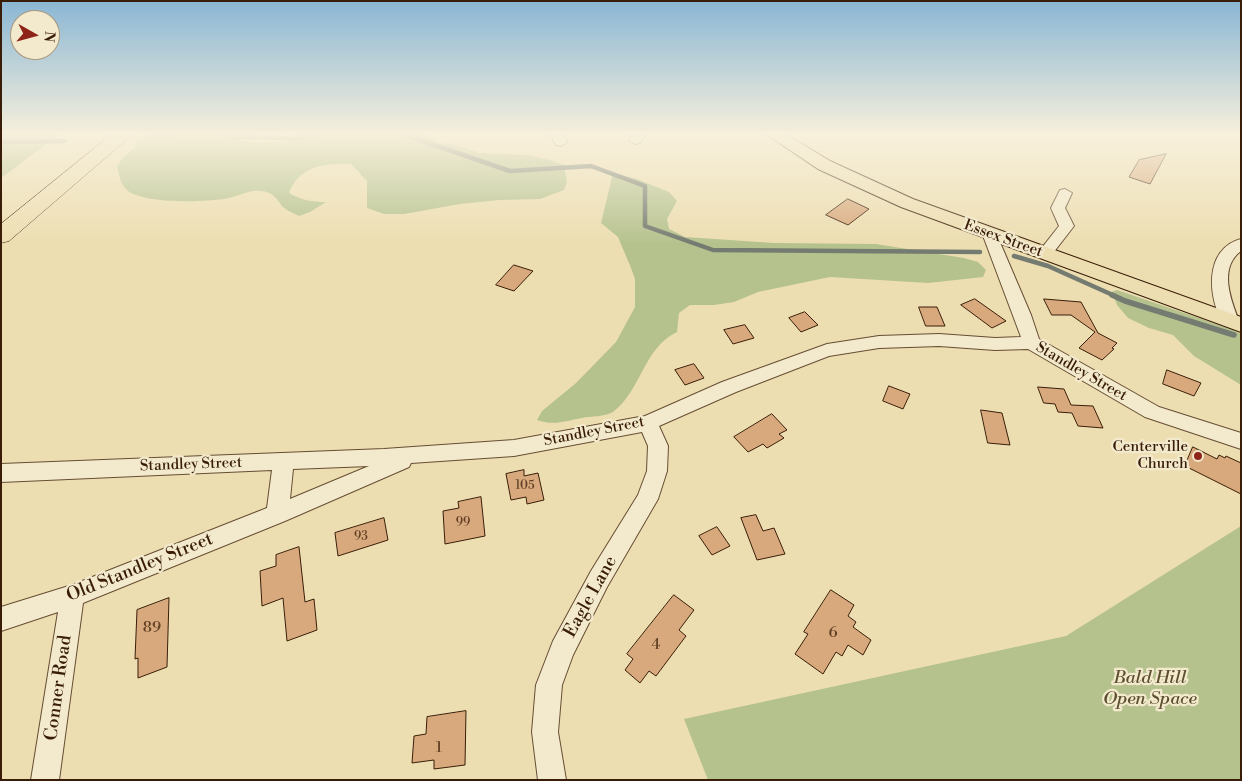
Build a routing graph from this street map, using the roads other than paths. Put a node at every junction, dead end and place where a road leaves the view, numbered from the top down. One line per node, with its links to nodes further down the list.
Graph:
1 (54, 170): 5 (highway)
2 (78, 170): 7 (highway)
3 (835, 170): 6 (main road, Essex Street)
4 (1066, 193): 9 (street)
5 (1, 213)
6 (989, 234): 9 (main road, Essex Street); 11 (street)
7 (1, 236)
8 (1241, 244): 10 (street)
9 (1045, 254): 10 (main road, Essex Street)
10 (1235, 323)
11 (1031, 343): 12 (street, Standley Street); 13 (street, Standley Street)
12 (648, 423): 14 (street, Standley Street); 21 (street, Eagle Lane)
13 (1241, 441)
14 (414, 456): 15 (street, Standley Street); 17 (street, Old Standley Street)
15 (284, 462): 16 (street, Standley Street); 17 (street)
16 (1, 473)
17 (277, 514): 18 (street, Old Standley Street)
18 (72, 596): 19 (street, Old Standley Street); 20 (street, Conner Road)
19 (1, 619)
20 (45, 780)
21 (552, 780)

